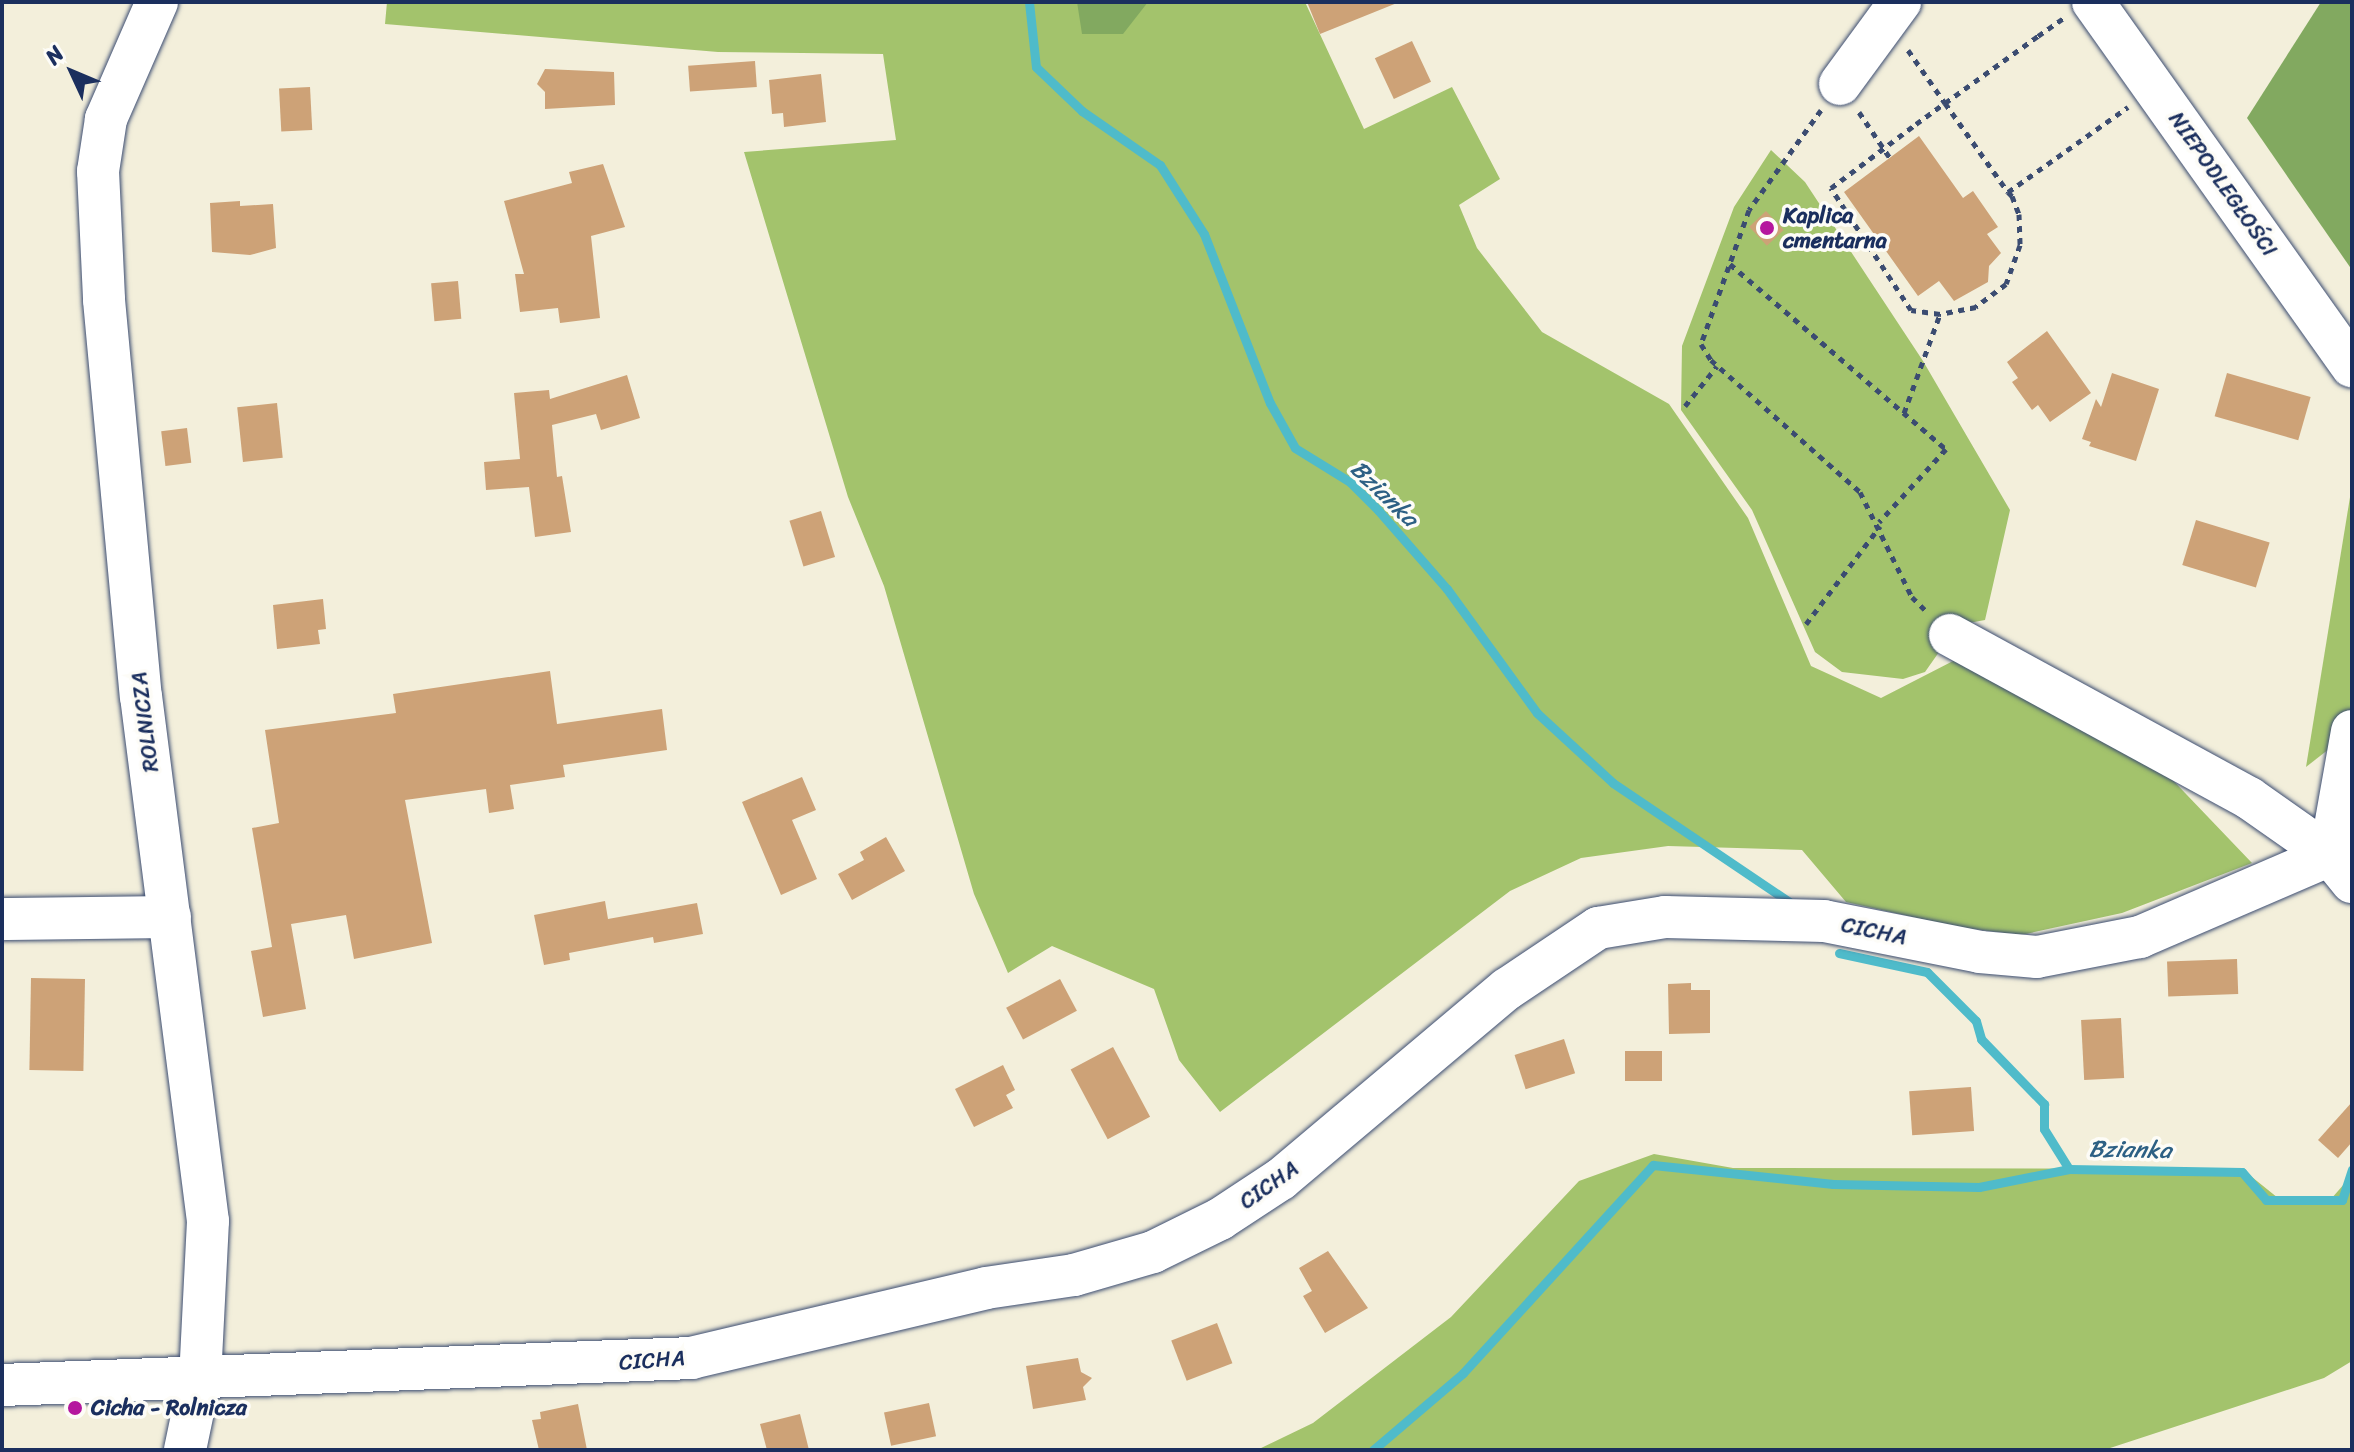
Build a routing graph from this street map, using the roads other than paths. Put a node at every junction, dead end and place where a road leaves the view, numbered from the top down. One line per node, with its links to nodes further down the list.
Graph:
1 (157, 2): 9 (street, ROLNICZA)
2 (2082, 8): 5 (street, NIEPODLEGŁOŚCI)
3 (1893, 11): 4 (street)
4 (1840, 84)
5 (2352, 366)
6 (1950, 635): 8 (street)
7 (2352, 731): 8 (street)
8 (2341, 869): 11 (street, CICHA)
9 (170, 917): 10 (street); 11 (street, ROLNICZA)
10 (2, 919)
11 (200, 1378): 12 (street, CICHA); 13 (street, ROLNICZA)
12 (2, 1385)
13 (185, 1450)

